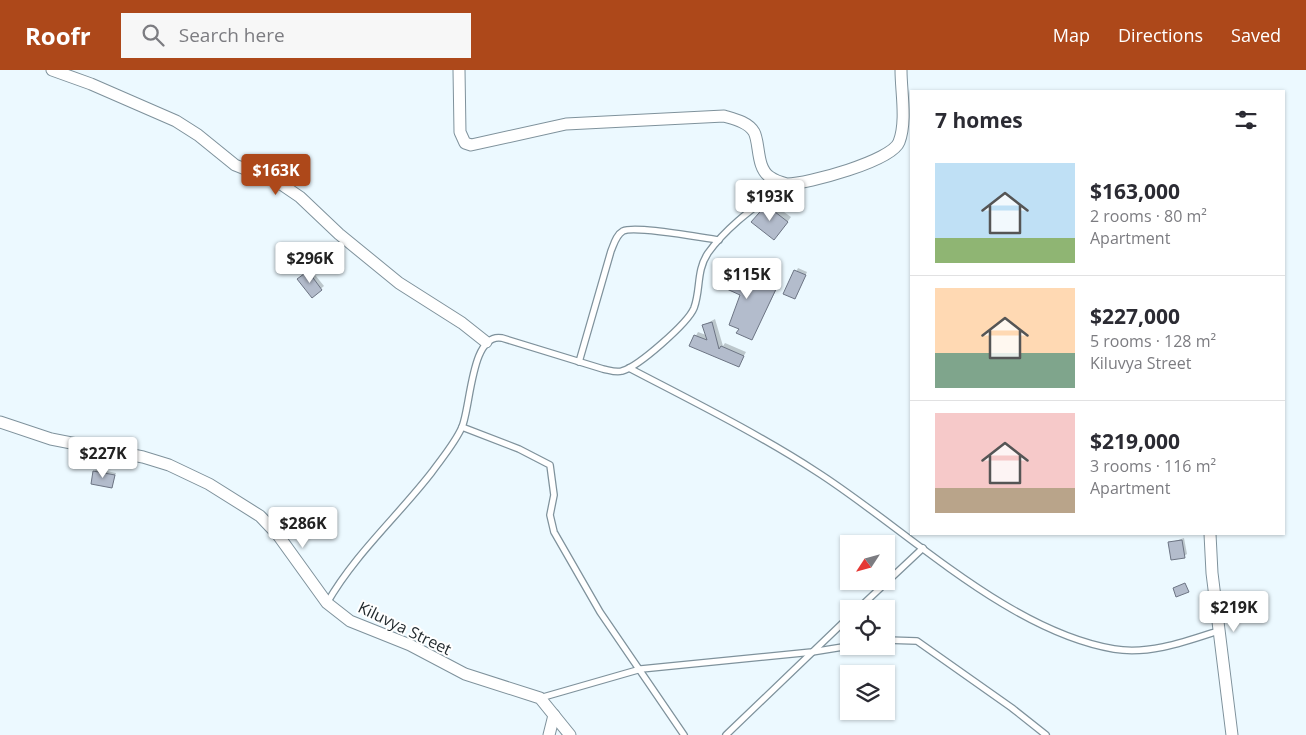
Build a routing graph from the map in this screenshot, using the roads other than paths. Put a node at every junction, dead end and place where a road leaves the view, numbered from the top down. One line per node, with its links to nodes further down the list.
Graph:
1 (52, 70): 6 (street)
2 (459, 70): 4 (street)
3 (901, 70): 4 (street)
4 (786, 184): 5 (lane)
5 (719, 240): 7 (lane); 8 (lane)
6 (486, 342): 7 (lane); 10 (lane)
7 (579, 362): 8 (lane)
8 (629, 368): 12 (lane)
9 (0, 422): 14 (street, Kiluvya Street)
10 (462, 427): 14 (lane); 20 (lane)
11 (1210, 535): 16 (street)
12 (923, 548): 13 (lane); 16 (lane)
13 (868, 600)
14 (327, 603): 21 (street, Kiluvya Street)
15 (840, 626): 19 (lane)
16 (1221, 630): 28 (street)
17 (895, 640): 27 (lane)
18 (840, 647): 19 (lane)
19 (812, 652): 20 (lane); 26 (lane)
20 (641, 669): 21 (lane); 25 (lane)
21 (540, 698): 22 (street)
22 (554, 715): 23 (street); 24 (street)
23 (550, 735)
24 (570, 735)
25 (684, 735)
26 (726, 735)
27 (1046, 735)
28 (1232, 735)

